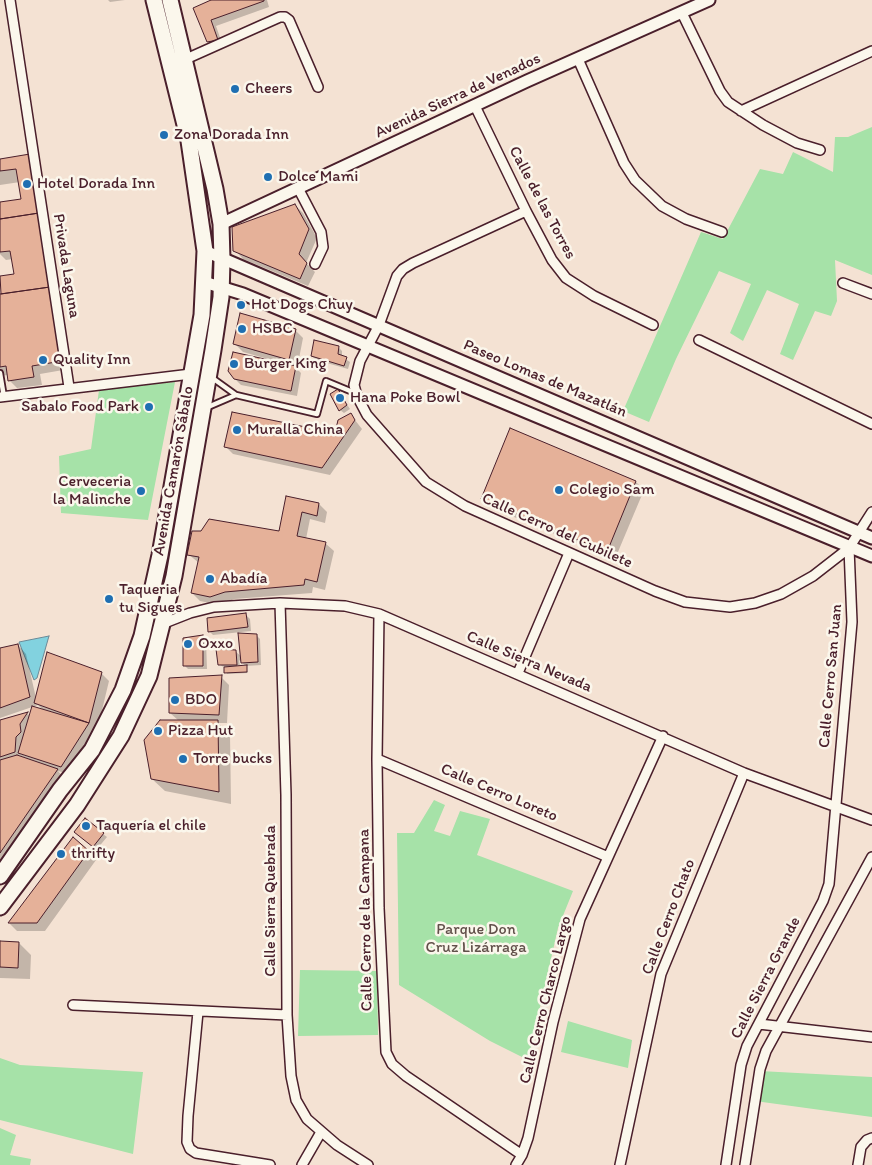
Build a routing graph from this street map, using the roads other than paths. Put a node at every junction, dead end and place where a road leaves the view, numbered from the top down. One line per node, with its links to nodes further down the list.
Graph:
1 (10, 0): 31 (street, Privada Laguna)
2 (154, 0): 17 (main road, Avenida Camarón Sábalo)
3 (170, 0): 7 (main road, Avenida Camarón Sábalo)
4 (702, 2): 5 (street, Avenida Sierra de Venados)
5 (682, 13): 8 (street, Avenida Sierra de Venados); 11 (street)
6 (872, 51): 11 (street)
7 (186, 59): 9 (street); 15 (main road, Avenida Camarón Sábalo)
8 (578, 59): 10 (street, Avenida Sierra de Venados); 16 (street)
9 (318, 87)
10 (475, 106): 13 (street, Avenida Sierra de Venados); 14 (street, Calle de las Torres)
11 (741, 111): 12 (street)
12 (820, 150)
13 (298, 188): 15 (street, Avenida Sierra de Venados); 19 (street)
14 (526, 211): 24 (street); 25 (street, Calle de las Torres)
15 (221, 224): 18 (main road, Avenida Camarón Sábalo)
16 (722, 232)
17 (205, 251): 18 (street, Paseo Lomas de Mazatlán); 20 (main road, Avenida Camarón Sábalo)
18 (222, 260): 22 (main road, Avenida Camarón Sábalo); 24 (street, Paseo Lomas de Mazatlán)
19 (315, 264)
20 (204, 282): 22 (street); 29 (main road, Avenida Camarón Sábalo)
21 (843, 282): 23 (street)
22 (222, 288): 27 (street); 30 (main road, Avenida Camarón Sábalo)
23 (872, 294)
24 (379, 325): 27 (street); 38 (street, Paseo Lomas de Mazatlán)
25 (653, 325)
26 (699, 340): 36 (street)
27 (367, 346): 32 (street); 40 (street)
28 (0, 373): 34 (lane)
29 (191, 374): 31 (street); 54 (main road, Avenida Camarón Sábalo)
30 (208, 374): 33 (lane); 35 (main road, Avenida Camarón Sábalo)
31 (69, 387): 34 (street)
32 (357, 394): 33 (lane); 41 (street, Calle Cerro del Cubilete)
33 (236, 395): 35 (lane)
34 (2, 397)
35 (202, 410): 45 (main road, Avenida Camarón Sábalo)
36 (872, 424)
37 (872, 512): 38 (street)
38 (858, 532): 39 (street, Paseo Lomas de Mazatlán); 40 (street)
39 (872, 538)
40 (849, 548): 41 (street, Calle Cerro del Cubilete); 42 (street); 50 (street, Calle Cerro San Juan)
41 (569, 553): 46 (street)
42 (872, 556)
43 (280, 603): 44 (street, Calle Sierra Nevada); 45 (street, Calle Sierra Nevada); 58 (street, Calle Sierra Quebrada)
44 (379, 614): 46 (street, Calle Sierra Nevada); 48 (street, Calle Cerro de la Campana)
45 (162, 624): 55 (main road, Avenida Camarón Sábalo)
46 (518, 673): 47 (street, Calle Sierra Nevada)
47 (663, 736): 49 (street, Calle Sierra Nevada); 53 (street, Calle Cerro Charco Largo)
48 (377, 759): 53 (street, Calle Cerro Loreto); 64 (street, Calle Cerro de la Campana)
49 (744, 773): 50 (street, Calle Sierra Nevada); 69 (street, Calle Cerro Chato)
50 (836, 808): 51 (street, Calle Sierra Nevada); 59 (street, Calle Sierra Grande)
51 (872, 820)
52 (872, 856): 60 (street, Calle Sierra Grande)
53 (608, 857): 64 (street, Calle Cerro Charco Largo)
54 (0, 876)
55 (0, 906)
56 (73, 1005): 57 (street)
57 (198, 1012): 58 (street); 65 (street)
58 (287, 1015): 62 (street, Calle Sierra Quebrada)
59 (759, 1024): 60 (street); 70 (street, Calle Sierra Grande)
60 (779, 1027): 61 (street); 71 (street, Calle Sierra Grande)
61 (872, 1037)
62 (322, 1132): 66 (street); 67 (street, Calle Sierra Quebrada)
63 (872, 1138): 72 (street)
64 (522, 1155): 68 (street, Calle Cerro Charco Largo)
65 (270, 1165)
66 (302, 1165)
67 (368, 1165)
68 (516, 1165)
69 (620, 1165)
70 (726, 1165)
71 (745, 1165)
72 (858, 1165)

